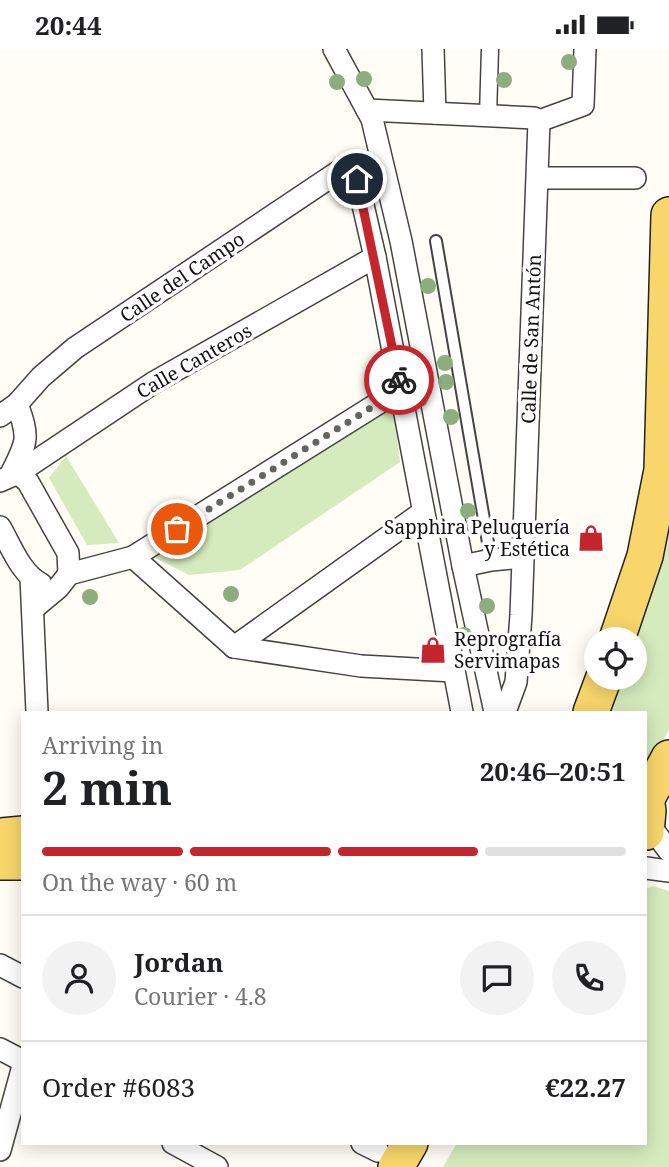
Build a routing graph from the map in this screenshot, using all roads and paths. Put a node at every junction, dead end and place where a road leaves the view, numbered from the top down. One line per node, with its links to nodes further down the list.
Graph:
1 (334, 49): 5 (street)
2 (433, 49): 6 (street)
3 (490, 49): 7 (street)
4 (585, 49): 8 (street)
5 (367, 110): 6 (street); 23 (street)
6 (435, 113): 7 (street)
7 (488, 116): 8 (street)
8 (539, 121): 9 (street, Calle de San Antón)
9 (538, 178): 10 (street); 21 (street, Calle de San Antón)
10 (635, 178)
11 (669, 215): 16 (main road)
12 (436, 241): 22 (lane)
13 (375, 257): 14 (street); 15 (street, Calle del Campo); 17 (street, Calle Canteros)
14 (401, 389): 18 (street); 20 (street)
15 (9, 410): 17 (street, Calle del Campo)
16 (666, 464): 27 (main road)
17 (10, 476): 24 (street)
18 (423, 512): 28 (street); 29 (street)
19 (0, 527): 25 (street)
20 (133, 557): 24 (street); 28 (street)
21 (522, 557): 22 (street); 34 (street, Calle de San Antón)
22 (491, 560): 23 (street)
23 (463, 566): 33 (street)
24 (65, 572): 25 (street); 26 (street)
25 (31, 577): 26 (street)
26 (34, 608): 31 (street)
27 (621, 627)
28 (234, 647): 29 (street)
29 (453, 671): 32 (street)
30 (600, 690): 35 (main road)
31 (37, 711)
32 (462, 711)
33 (495, 711)
34 (505, 711)
35 (592, 711)
36 (669, 758): 37 (main road)
37 (647, 811)
38 (647, 815): 41 (street)
39 (21, 834): 40 (main road)
40 (0, 836)
41 (669, 851)
42 (0, 862): 43 (main road)
43 (21, 862)
44 (647, 868): 45 (street)
45 (669, 871)
46 (0, 965): 47 (street)
47 (21, 976)
48 (0, 1049): 49 (street)
49 (21, 1060)
50 (21, 1073): 51 (street)
51 (2, 1136)
52 (177, 1145): 53 (street)
53 (217, 1167)

